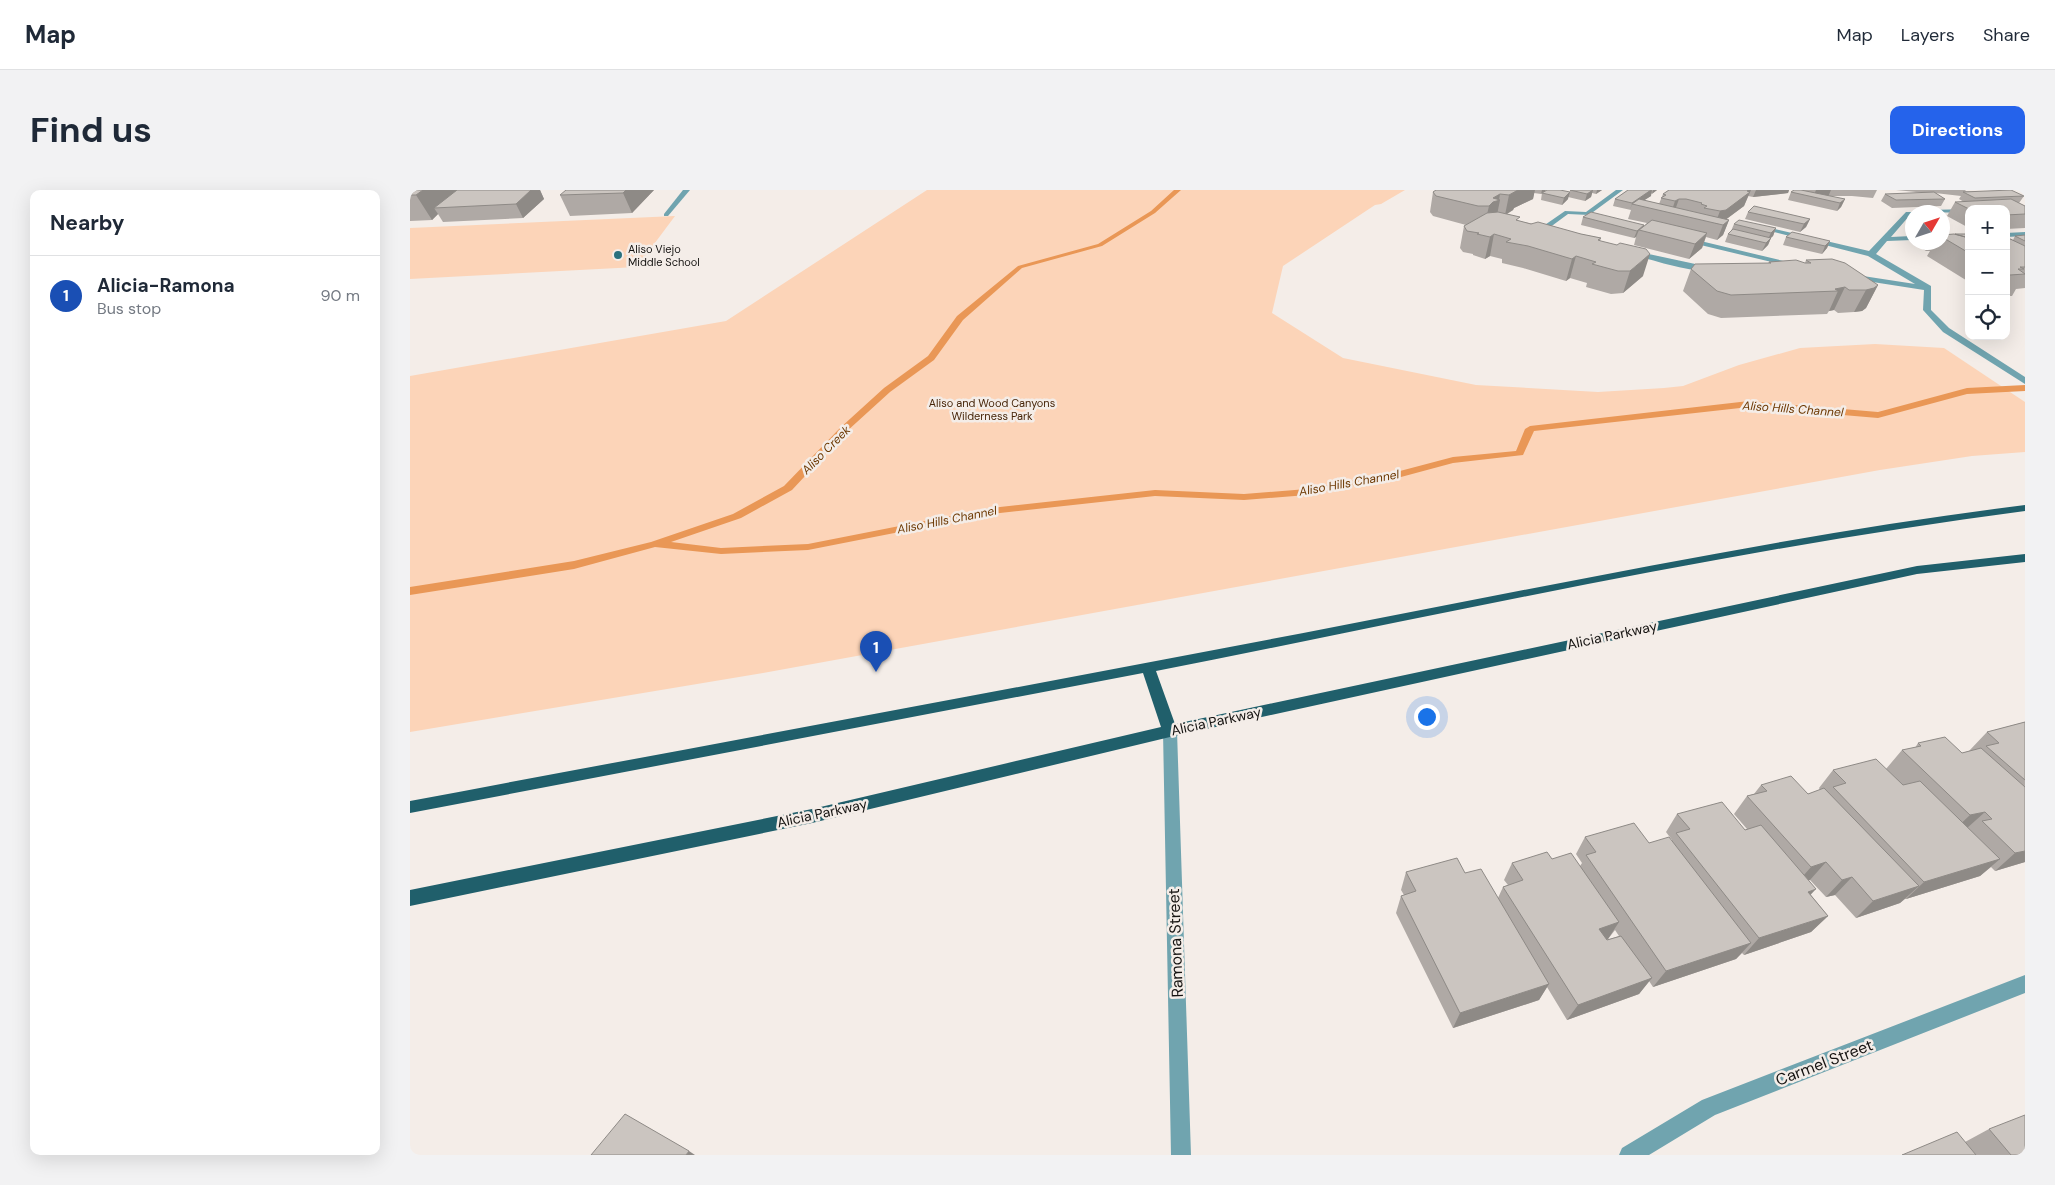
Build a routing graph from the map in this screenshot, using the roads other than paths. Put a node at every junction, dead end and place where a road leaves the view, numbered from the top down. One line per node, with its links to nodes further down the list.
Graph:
1 (686, 190): 6 (street)
2 (1620, 190): 5 (street)
3 (1950, 211): 4 (street)
4 (1965, 211)
5 (1587, 214): 7 (street); 10 (street)
6 (666, 215)
7 (1597, 216)
8 (1905, 217): 15 (street)
9 (1752, 226): 17 (street)
10 (1562, 234)
11 (2010, 234): 12 (street)
12 (2025, 234)
13 (1674, 236): 18 (street)
14 (1905, 238): 15 (street)
15 (1886, 239): 17 (street)
16 (1620, 248): 20 (street)
17 (1871, 254): 23 (street)
18 (1760, 258): 19 (street); 21 (street)
19 (1754, 266)
20 (1716, 268)
21 (1804, 268)
22 (1841, 275): 23 (street)
23 (1928, 288): 24 (street)
24 (2025, 381)
25 (2025, 508): 27 (main road)
26 (2025, 558): 28 (main road, Alicia Parkway)
27 (1148, 668): 28 (main road); 29 (main road)
28 (1170, 731): 30 (main road, Alicia Parkway); 32 (street, Ramona Street)
29 (410, 807)
30 (410, 898)
31 (2025, 984): 33 (street, Carmel Street)
32 (1182, 1155)
33 (1629, 1155)

